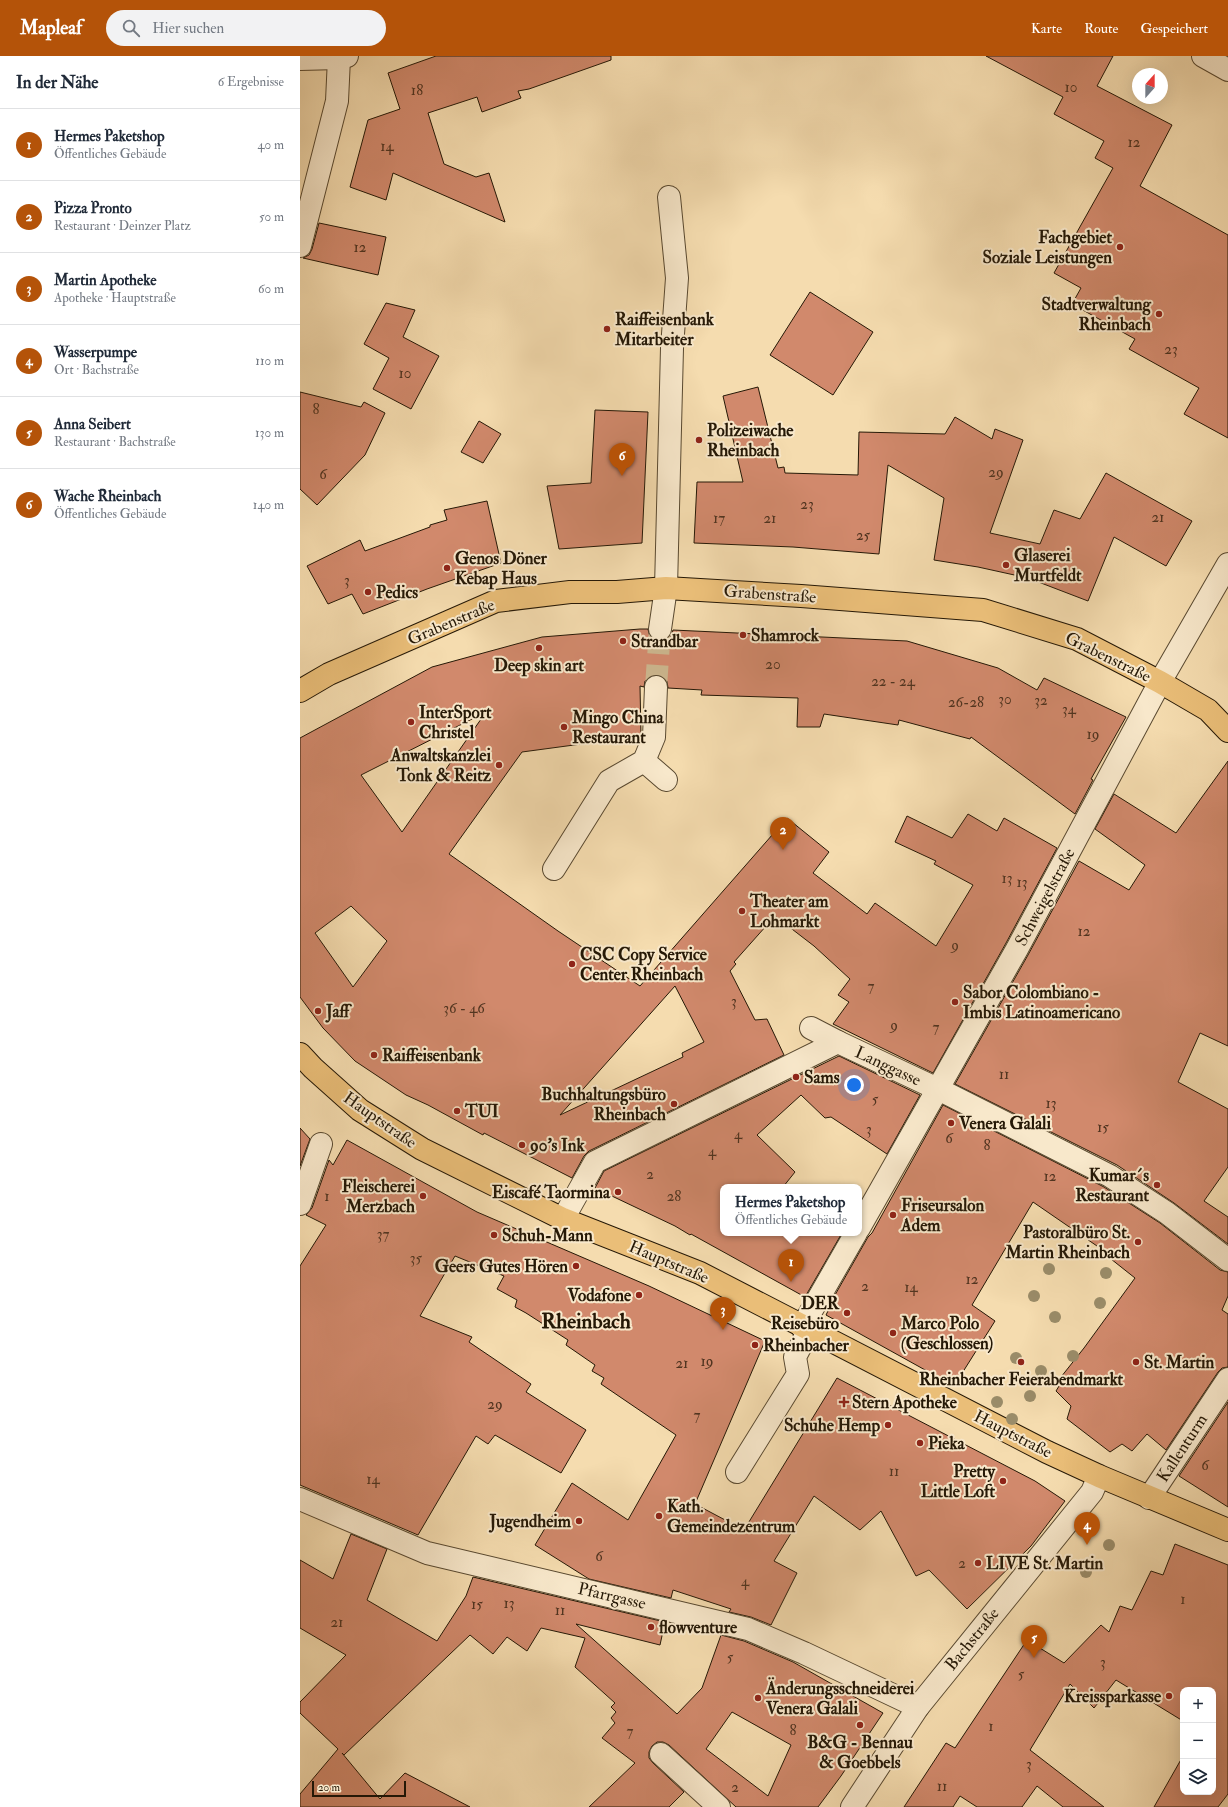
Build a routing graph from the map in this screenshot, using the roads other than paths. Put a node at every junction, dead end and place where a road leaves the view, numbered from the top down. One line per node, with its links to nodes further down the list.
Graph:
1 (1203, 56): 4 (street)
2 (343, 57): 3 (street); 6 (street)
3 (300, 59)
4 (1228, 70)
5 (669, 197): 8 (street)
6 (300, 246)
7 (1228, 564): 10 (street, Schweigelstraße)
8 (666, 588): 9 (street); 10 (main road, Grabenstraße); 12 (main road, Grabenstraße)
9 (660, 629)
10 (1160, 682): 13 (main road, Grabenstraße); 20 (street, Schweigelstraße)
11 (656, 687): 14 (street)
12 (300, 691)
13 (1228, 731)
14 (644, 761): 15 (street); 16 (street)
15 (666, 780)
16 (554, 869)
17 (811, 1028): 18 (street)
18 (838, 1042): 20 (street, Langgasse); 23 (street, Langgasse)
19 (300, 1054): 23 (main road, Hauptstraße)
20 (938, 1089): 24 (street, Schweigelstraße); 26 (street, Langgasse)
21 (321, 1144): 22 (street)
22 (300, 1204)
23 (563, 1219): 27 (main road, Hauptstraße)
24 (862, 1223)
25 (854, 1236): 27 (street)
26 (1228, 1260)
27 (806, 1328): 29 (street); 30 (main road, Hauptstraße)
28 (1228, 1379): 31 (street, Kallenturm)
29 (737, 1472)
30 (1099, 1476): 31 (main road, Hauptstraße); 34 (street, Bachstraße)
31 (1149, 1498): 33 (main road, Hauptstraße)
32 (300, 1499): 34 (street, Pfarrgasse)
33 (1228, 1530)
34 (918, 1707): 37 (street, Bachstraße)
35 (661, 1754): 36 (street)
36 (719, 1807)
37 (852, 1807)

